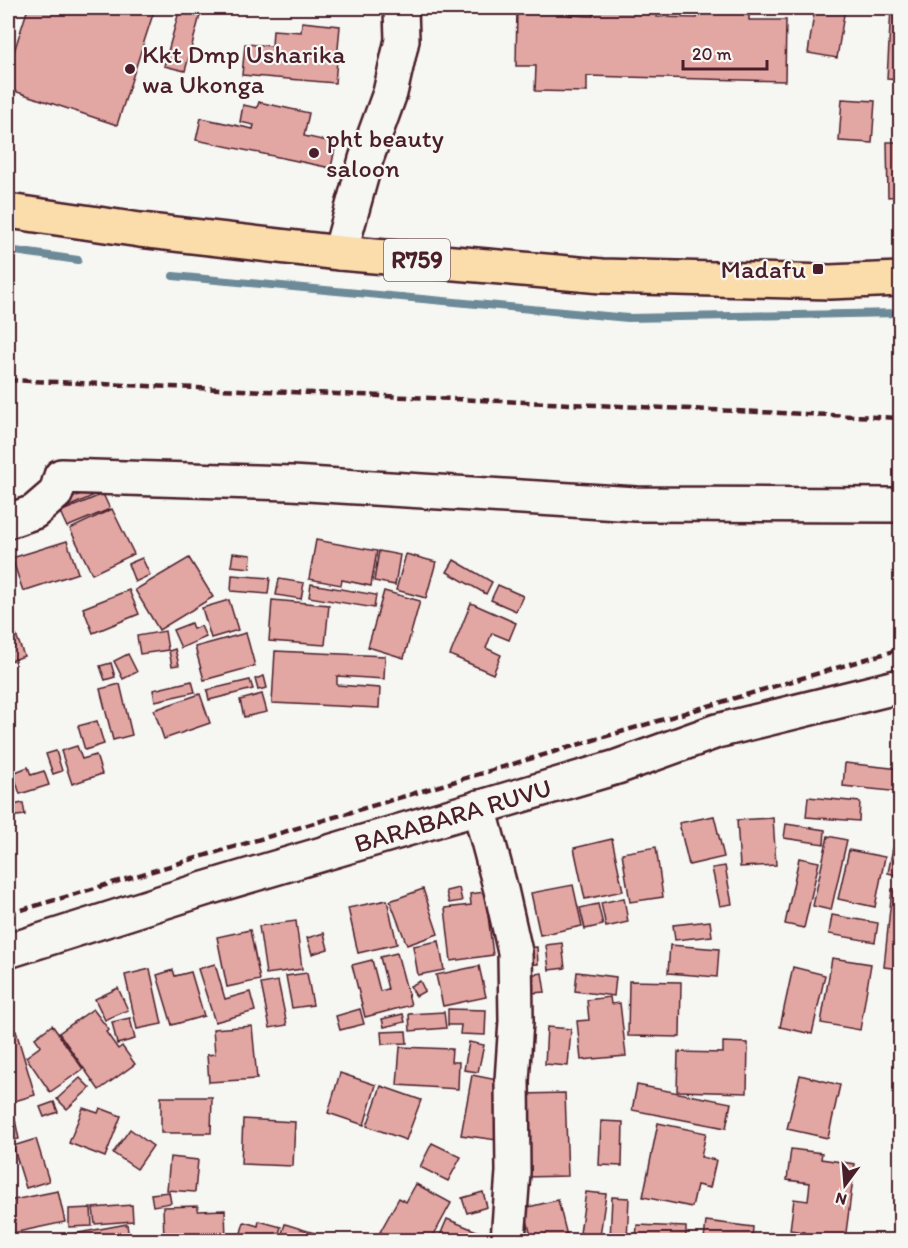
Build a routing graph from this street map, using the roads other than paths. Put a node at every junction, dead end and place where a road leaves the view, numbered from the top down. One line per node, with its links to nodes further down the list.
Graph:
1 (401, 8): 3 (street)
2 (8, 211): 3 (main road, R759)
3 (340, 254): 4 (main road, R759)
4 (900, 279)
5 (894, 505): 6 (street)
6 (8, 521)
7 (900, 686): 8 (street, BARABARA RUVU)
8 (479, 807): 9 (street, BARABARA RUVU); 10 (street)
9 (8, 951)
10 (508, 1240)

